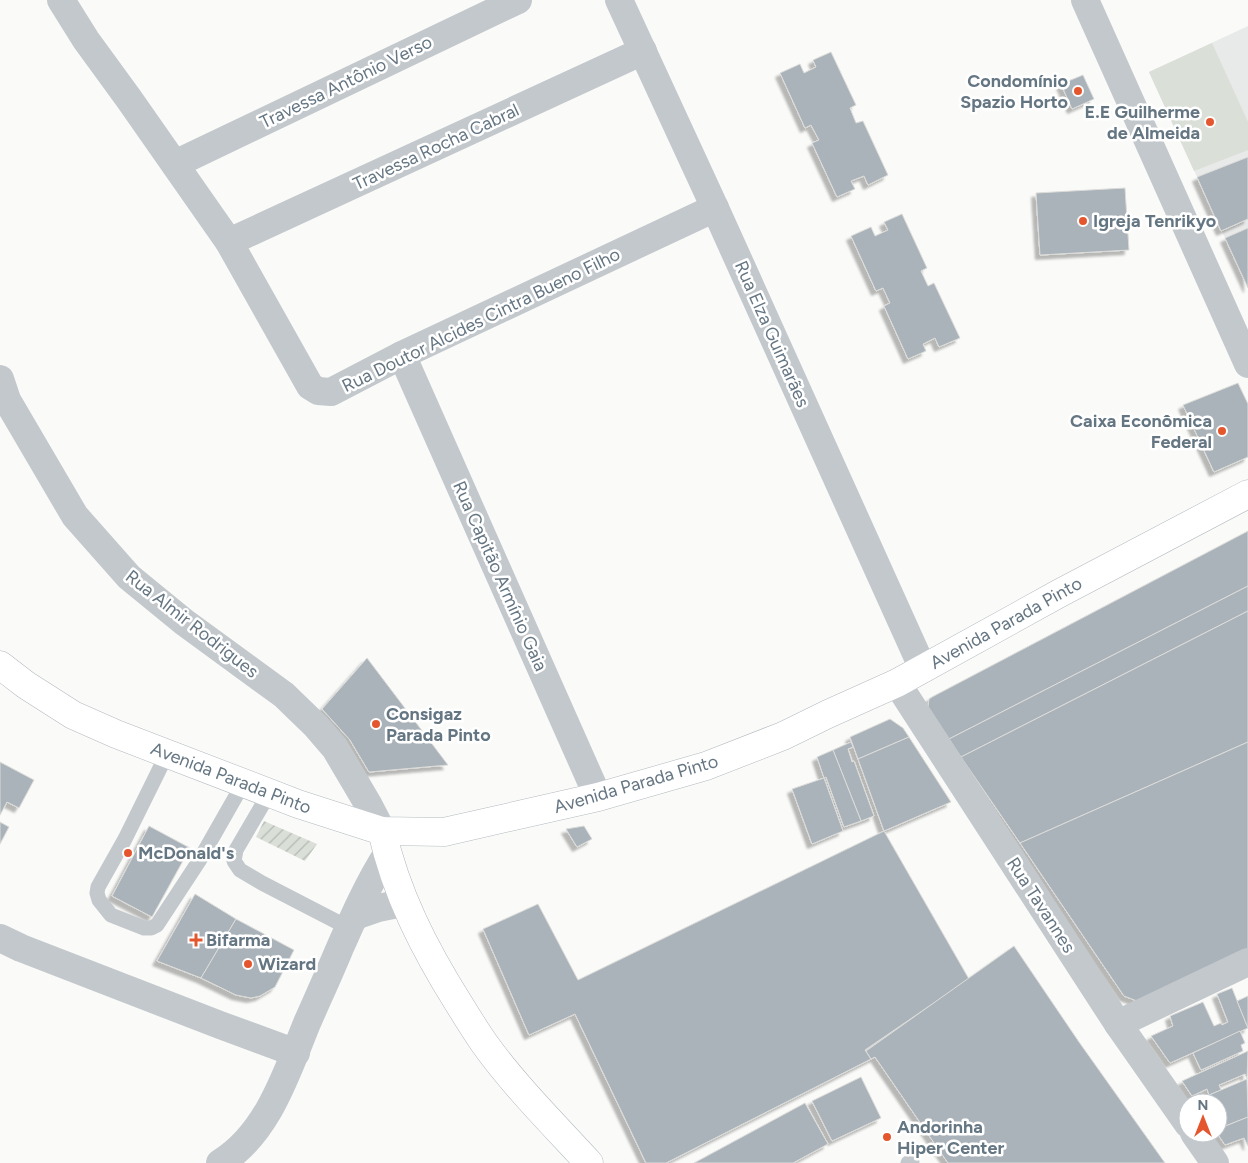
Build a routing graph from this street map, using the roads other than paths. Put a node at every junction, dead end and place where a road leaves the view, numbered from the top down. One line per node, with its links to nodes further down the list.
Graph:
1 (61, 0): 6 (street, Rua Doutor Alcides Cintra Bueno Filho)
2 (518, 0): 6 (street, Travessa Antônio Verso)
3 (619, 0): 5 (street, Rua Elza Guimarães)
4 (1085, 0): 10 (street)
5 (642, 51): 7 (street, Rua Elza Guimarães); 8 (street, Travessa Rocha Cabral)
6 (175, 164): 8 (street, Rua Doutor Alcides Cintra Bueno Filho)
7 (715, 208): 9 (street, Rua Doutor Alcides Cintra Bueno Filho); 14 (street, Rua Elza Guimarães)
8 (229, 242): 9 (street, Rua Doutor Alcides Cintra Bueno Filho)
9 (402, 355): 19 (street, Rua Capitão Armínio Gaia)
10 (1248, 364)
11 (0, 380): 20 (street, Rua Almir Rodrigues)
12 (1248, 494): 14 (main road, Avenida Parada Pinto)
13 (0, 665): 16 (main road, Avenida Parada Pinto)
14 (922, 669): 15 (main road, Avenida Parada Pinto)
15 (897, 683): 19 (main road, Avenida Parada Pinto); 25 (street, Rua Tavannes)
16 (167, 754): 17 (main road, Avenida Parada Pinto); 17 (lane)
17 (244, 782): 18 (main road, Avenida Parada Pinto)
18 (270, 792): 20 (main road, Avenida Parada Pinto); 22 (lane)
19 (598, 797): 20 (main road, Avenida Parada Pinto)
20 (384, 843): 21 (main road); 22 (street)
21 (404, 903): 22 (street); 30 (main road)
22 (352, 922): 26 (street)
23 (0, 938): 26 (street)
24 (1248, 962): 25 (street)
25 (1118, 1024): 27 (street, Rua Tavannes)
26 (296, 1053): 29 (street)
27 (1178, 1110)
28 (1201, 1143): 31 (street)
29 (220, 1163)
30 (589, 1163)
31 (1215, 1163)

